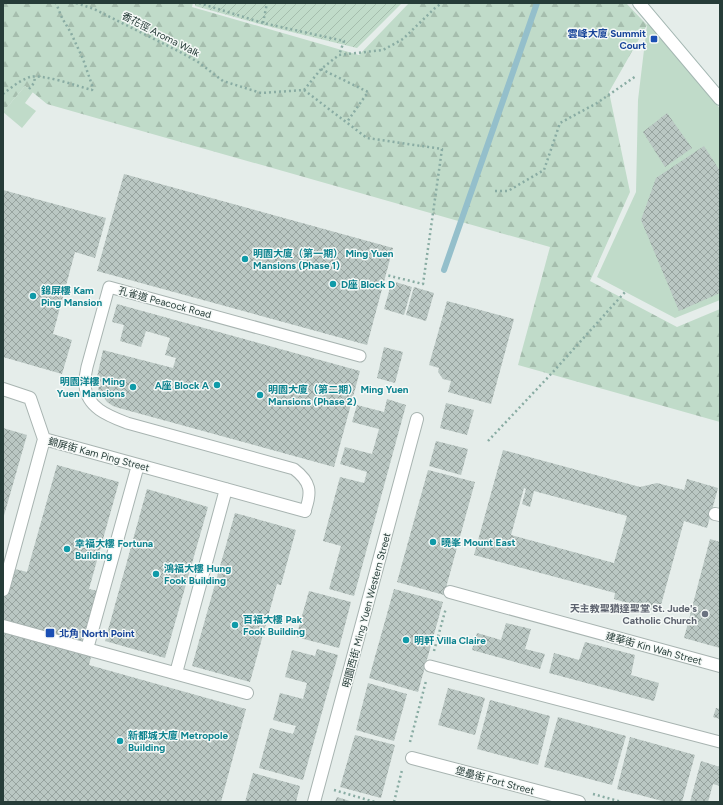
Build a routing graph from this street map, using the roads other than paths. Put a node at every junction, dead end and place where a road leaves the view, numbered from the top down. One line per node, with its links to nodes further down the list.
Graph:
1 (639, 3): 2 (street)
2 (720, 100)
3 (360, 356): 9 (lane, 孔雀道 Peacock Road)
4 (3, 389): 6 (street)
5 (417, 419): 20 (street, 明園西街 Ming Yuen Western Street)
6 (44, 439): 7 (street, 錦屏街 Kam Ping Street); 10 (street, 錦屏街 Kam Ping Street)
7 (138, 465): 8 (street, 錦屏街 Kam Ping Street); 13 (street)
8 (226, 489): 9 (street, 錦屏街 Kam Ping Street); 16 (street)
9 (305, 511)
10 (3, 590)
11 (450, 592): 15 (street, 建華街 Kin Wah Street)
12 (3, 626): 13 (street)
13 (87, 649): 16 (street)
14 (430, 666): 18 (lane)
15 (720, 666)
16 (176, 673): 17 (street)
17 (247, 693)
18 (720, 742)
19 (408, 762): 21 (street, 堡壘街 Fort Street)
20 (314, 802)
21 (579, 802)

